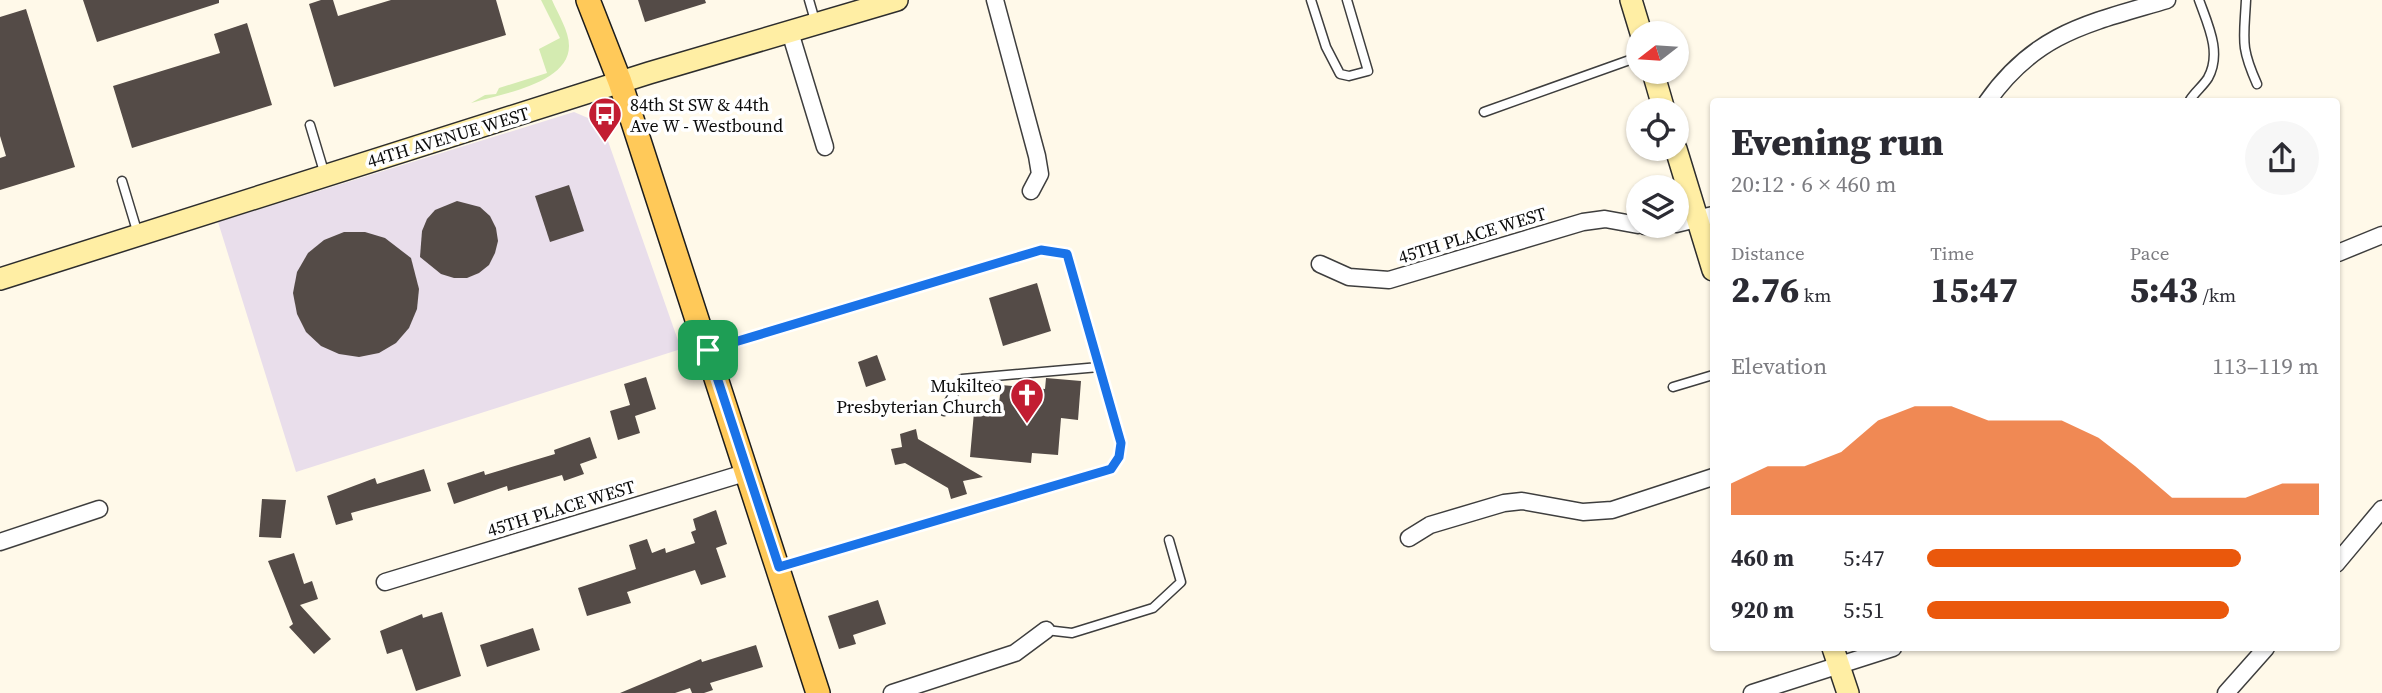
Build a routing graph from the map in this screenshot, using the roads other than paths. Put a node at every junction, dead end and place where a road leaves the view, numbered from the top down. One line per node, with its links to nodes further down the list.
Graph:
1 (588, 0): 15 (main road)
2 (809, 0): 12 (lane)
3 (897, 0): 12 (street, 44TH AVENUE WEST)
4 (995, 0): 25 (street)
5 (1311, 0): 6 (lane)
6 (1347, 0)
7 (1631, 0): 11 (street)
8 (2167, 0): 17 (street)
9 (2199, 0): 18 (lane)
10 (2246, 0): 16 (lane)
11 (1637, 21)
12 (816, 24): 13 (street, 44TH AVENUE WEST)
13 (790, 32): 15 (street, 44TH AVENUE WEST); 21 (street)
14 (1626, 61): 19 (lane)
15 (620, 82): 23 (street, 44TH AVENUE WEST); 34 (main road)
16 (2258, 84)
17 (1990, 98)
18 (2192, 98)
19 (1484, 112)
20 (310, 125): 23 (lane)
21 (825, 147)
22 (1679, 161): 26 (street)
23 (325, 175): 28 (street, 44TH AVENUE WEST)
24 (122, 181): 28 (lane)
25 (1031, 191)
26 (1696, 219): 31 (street)
27 (1626, 223): 32 (street, 45TH PLACE WEST)
28 (138, 234): 33 (street, 44TH AVENUE WEST)
29 (2382, 235): 30 (street)
30 (2340, 252)
31 (1710, 262)
32 (1320, 264)
33 (0, 279)
34 (708, 350): 35 (lane); 39 (main road)
35 (1099, 367): 38 (lane); 47 (lane)
36 (1710, 376): 37 (lane)
37 (1673, 387)
38 (944, 411)
39 (748, 472): 47 (main road); 48 (street, 45TH PLACE WEST)
40 (1710, 478): 43 (street)
41 (99, 509): 45 (street)
42 (2382, 509): 46 (street)
43 (1409, 538)
44 (1169, 540): 49 (lane)
45 (0, 542)
46 (2340, 559)
47 (779, 567): 53 (main road)
48 (385, 582)
49 (1046, 630): 54 (street)
50 (1872, 651): 52 (street)
51 (2263, 651): 57 (street)
52 (1836, 656): 55 (street); 56 (street)
53 (818, 693)
54 (892, 693)
55 (1752, 693)
56 (1848, 693)
57 (2226, 693)

